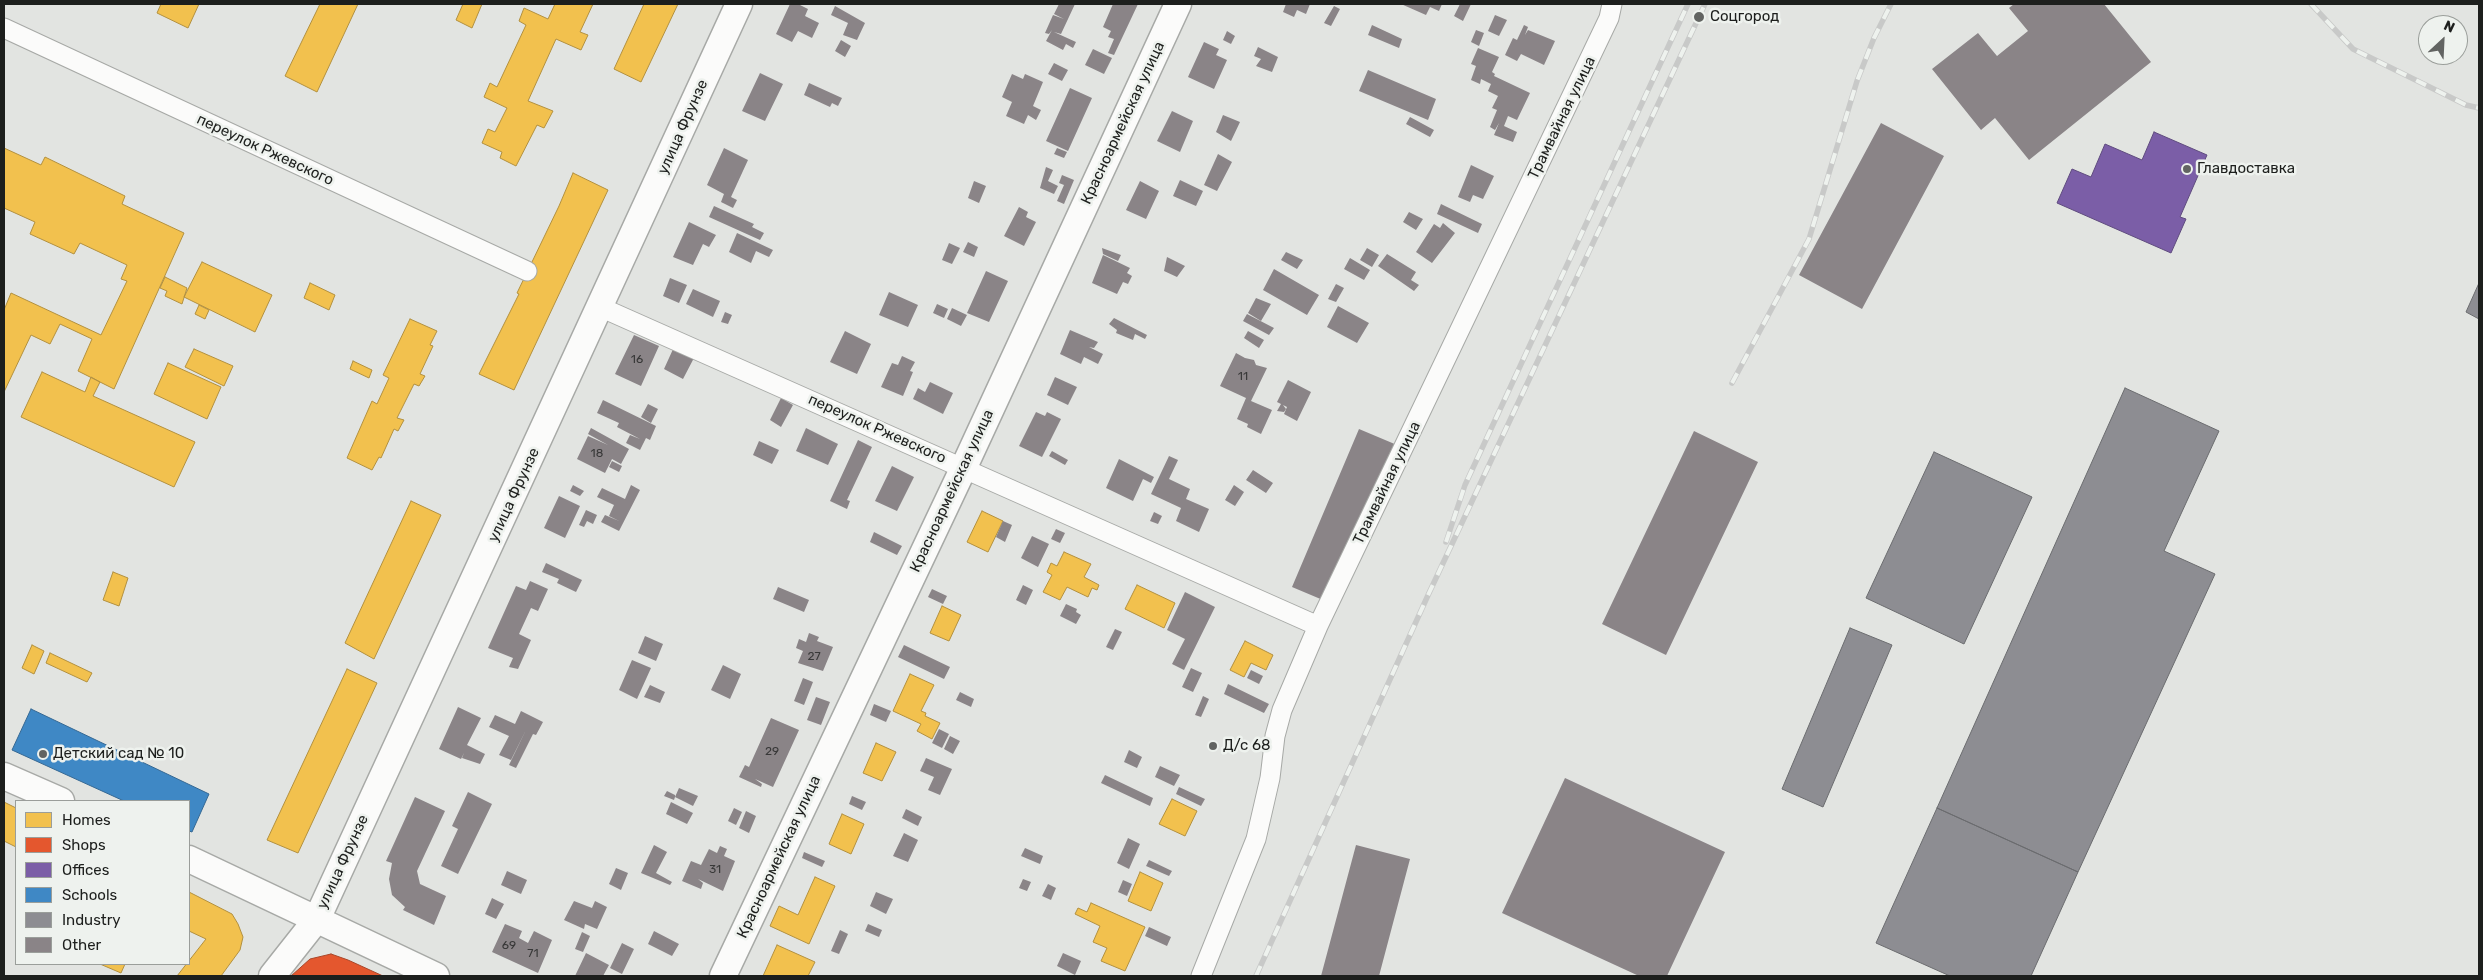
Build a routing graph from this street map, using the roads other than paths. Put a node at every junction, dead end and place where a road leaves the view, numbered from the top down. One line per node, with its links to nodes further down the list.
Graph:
1 (739, 4): 6 (street, улица Фрунзе)
2 (1178, 4): 7 (street, Красноармейская улица)
3 (1612, 4): 8 (street, Трамвайная улица)
4 (4, 28): 5 (street, переулок Ржевского)
5 (527, 271)
6 (600, 307): 7 (street, переулок Ржевского); 12 (street, улица Фрунзе)
7 (964, 467): 8 (street, переулок Ржевского); 15 (street, Красноармейская улица)
8 (1318, 626): 16 (street, Трамвайная улица)
9 (4, 776): 10 (street)
10 (59, 800)
11 (190, 859): 12 (street)
12 (317, 920): 13 (street, улица Фрунзе); 14 (street)
13 (272, 976)
14 (436, 976)
15 (723, 976)
16 (1201, 976)

